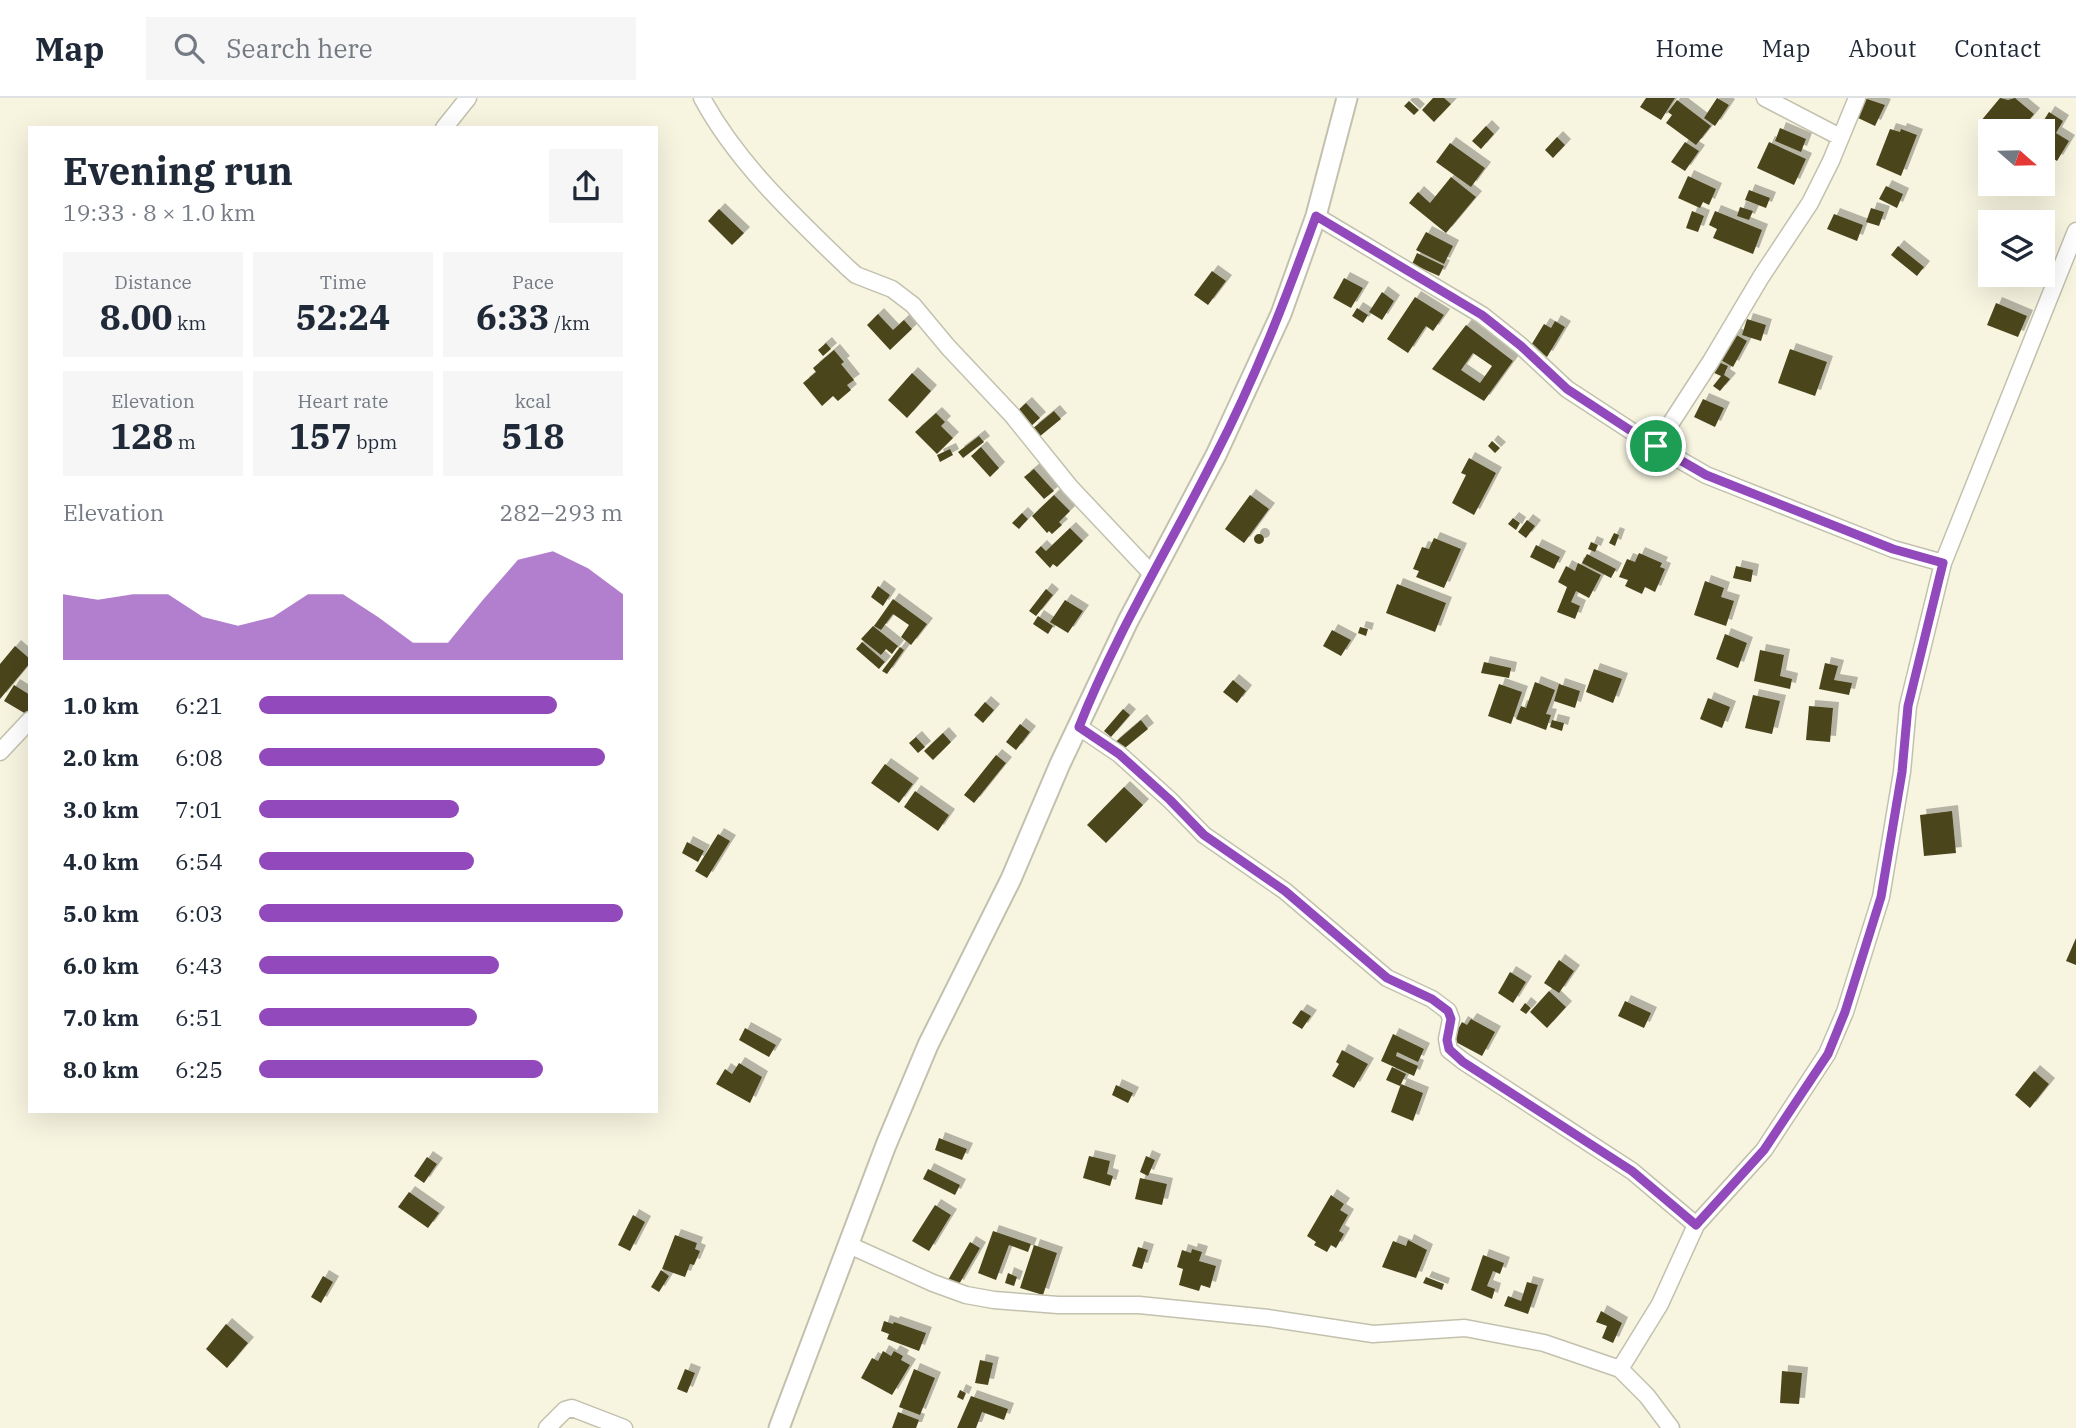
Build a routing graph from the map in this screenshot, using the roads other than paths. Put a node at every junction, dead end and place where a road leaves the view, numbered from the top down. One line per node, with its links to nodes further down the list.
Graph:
1 (468, 98): 6 (street)
2 (702, 98): 12 (street)
3 (1347, 98): 8 (street)
4 (1765, 98): 7 (street)
5 (1857, 98): 7 (street)
6 (446, 126)
7 (1840, 137): 10 (street)
8 (1316, 216): 10 (street); 12 (street)
9 (2076, 232): 11 (street)
10 (1656, 446): 11 (street)
11 (1943, 563): 16 (street)
12 (1152, 574): 14 (street)
13 (28, 722): 15 (street)
14 (1079, 727): 16 (street); 17 (street)
15 (0, 752)
16 (1696, 1225): 18 (street)
17 (849, 1245): 18 (street); 21 (street)
18 (1620, 1369): 22 (street)
19 (547, 1428): 20 (street)
20 (624, 1428)
21 (779, 1428)
22 (1671, 1428)

